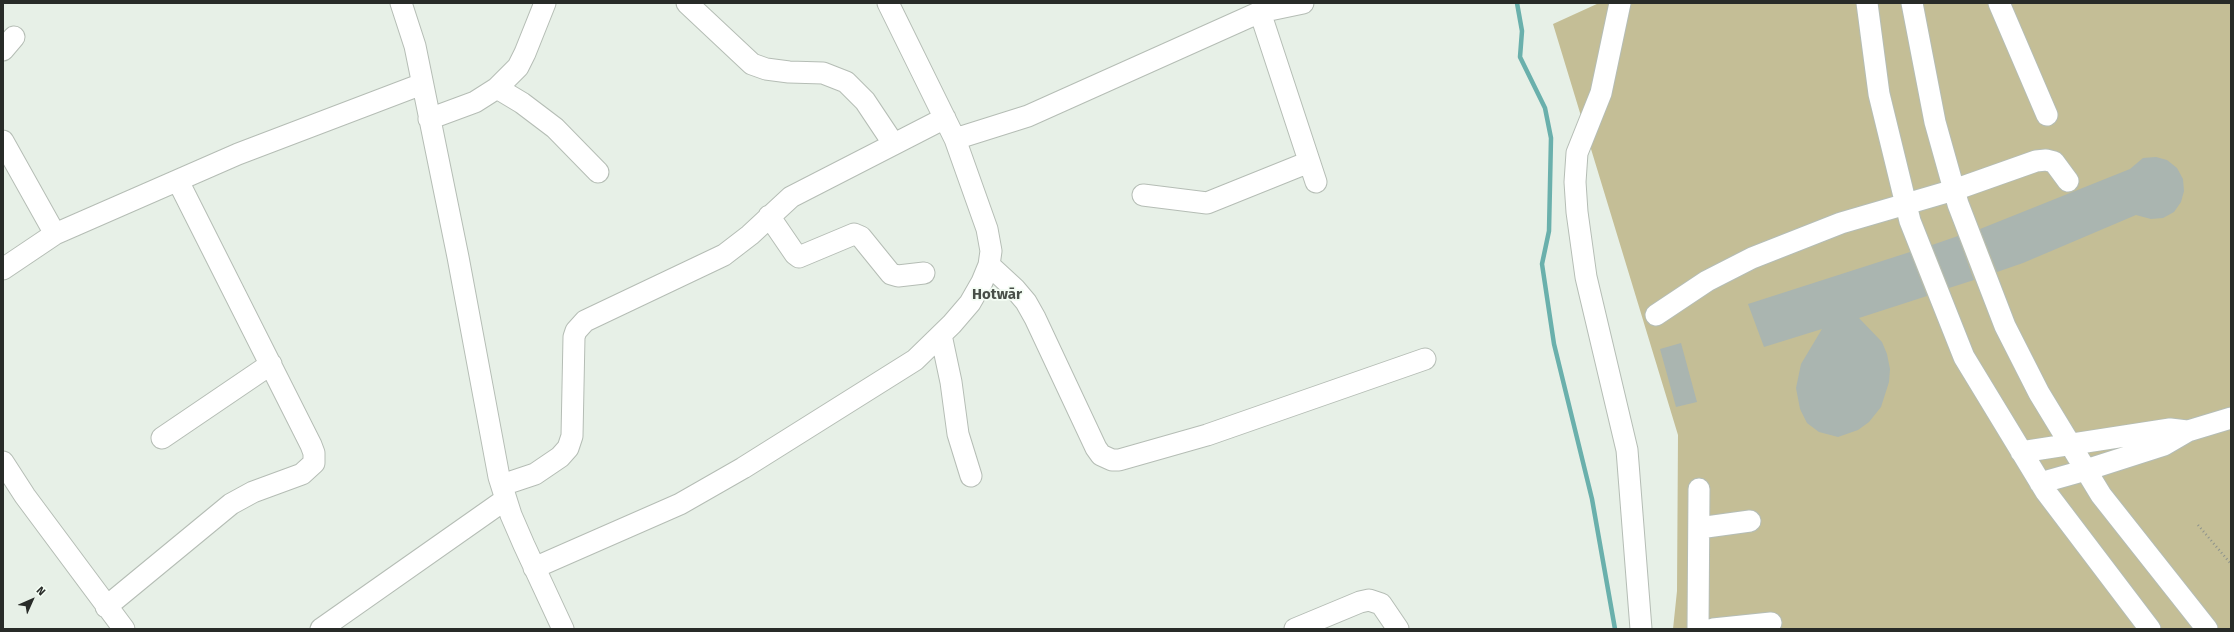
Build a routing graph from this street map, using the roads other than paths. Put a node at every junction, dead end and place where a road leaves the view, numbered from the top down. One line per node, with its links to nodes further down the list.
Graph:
1 (401, 3): 11 (street)
2 (545, 3): 12 (street)
3 (687, 3): 18 (street)
4 (888, 3): 14 (street)
5 (1620, 3): 57 (street)
6 (1867, 3): 26 (street)
7 (1912, 3): 24 (street)
8 (1999, 3): 13 (street)
9 (1289, 5): 10 (street)
10 (1260, 12): 16 (street); 19 (street)
11 (422, 84): 15 (street); 21 (street)
12 (497, 88): 15 (street); 20 (street)
13 (2047, 115)
14 (945, 118): 16 (street); 18 (street)
15 (429, 119): 46 (street)
16 (955, 139): 29 (street)
17 (3, 141): 28 (street)
18 (893, 143): 27 (street)
19 (1309, 162): 23 (street); 25 (street)
20 (598, 172)
21 (178, 181): 28 (street); 35 (street)
22 (2068, 181): 24 (street)
23 (1316, 182)
24 (1954, 190): 26 (street); 39 (street)
25 (1143, 195)
26 (1906, 204): 32 (street); 40 (street)
27 (769, 216): 31 (street); 46 (street)
28 (55, 234): 30 (street)
29 (989, 265): 33 (street); 34 (street)
30 (3, 269)
31 (924, 273)
32 (1656, 315)
33 (941, 335): 43 (street); 49 (street)
34 (1424, 359)
35 (271, 364): 38 (street); 50 (street)
36 (2231, 418): 37 (street)
37 (2188, 431): 39 (street); 42 (street)
38 (162, 438)
39 (2070, 444): 40 (street); 42 (street)
40 (2021, 452): 44 (street)
41 (3, 462): 50 (street)
42 (2086, 470): 44 (street); 61 (street)
43 (971, 476)
44 (2040, 483): 60 (street)
45 (1699, 489): 48 (street)
46 (504, 492): 49 (street); 53 (street)
47 (1750, 521): 48 (street)
48 (1699, 528): 58 (street)
49 (534, 568): 54 (street)
50 (106, 607): 52 (street)
51 (1771, 622): 59 (street)
52 (124, 629)
53 (321, 629)
54 (563, 629)
55 (1295, 629): 56 (street)
56 (1398, 629)
57 (1641, 629)
58 (1698, 629)
59 (1713, 629)
60 (2150, 629)
61 (2207, 629)

